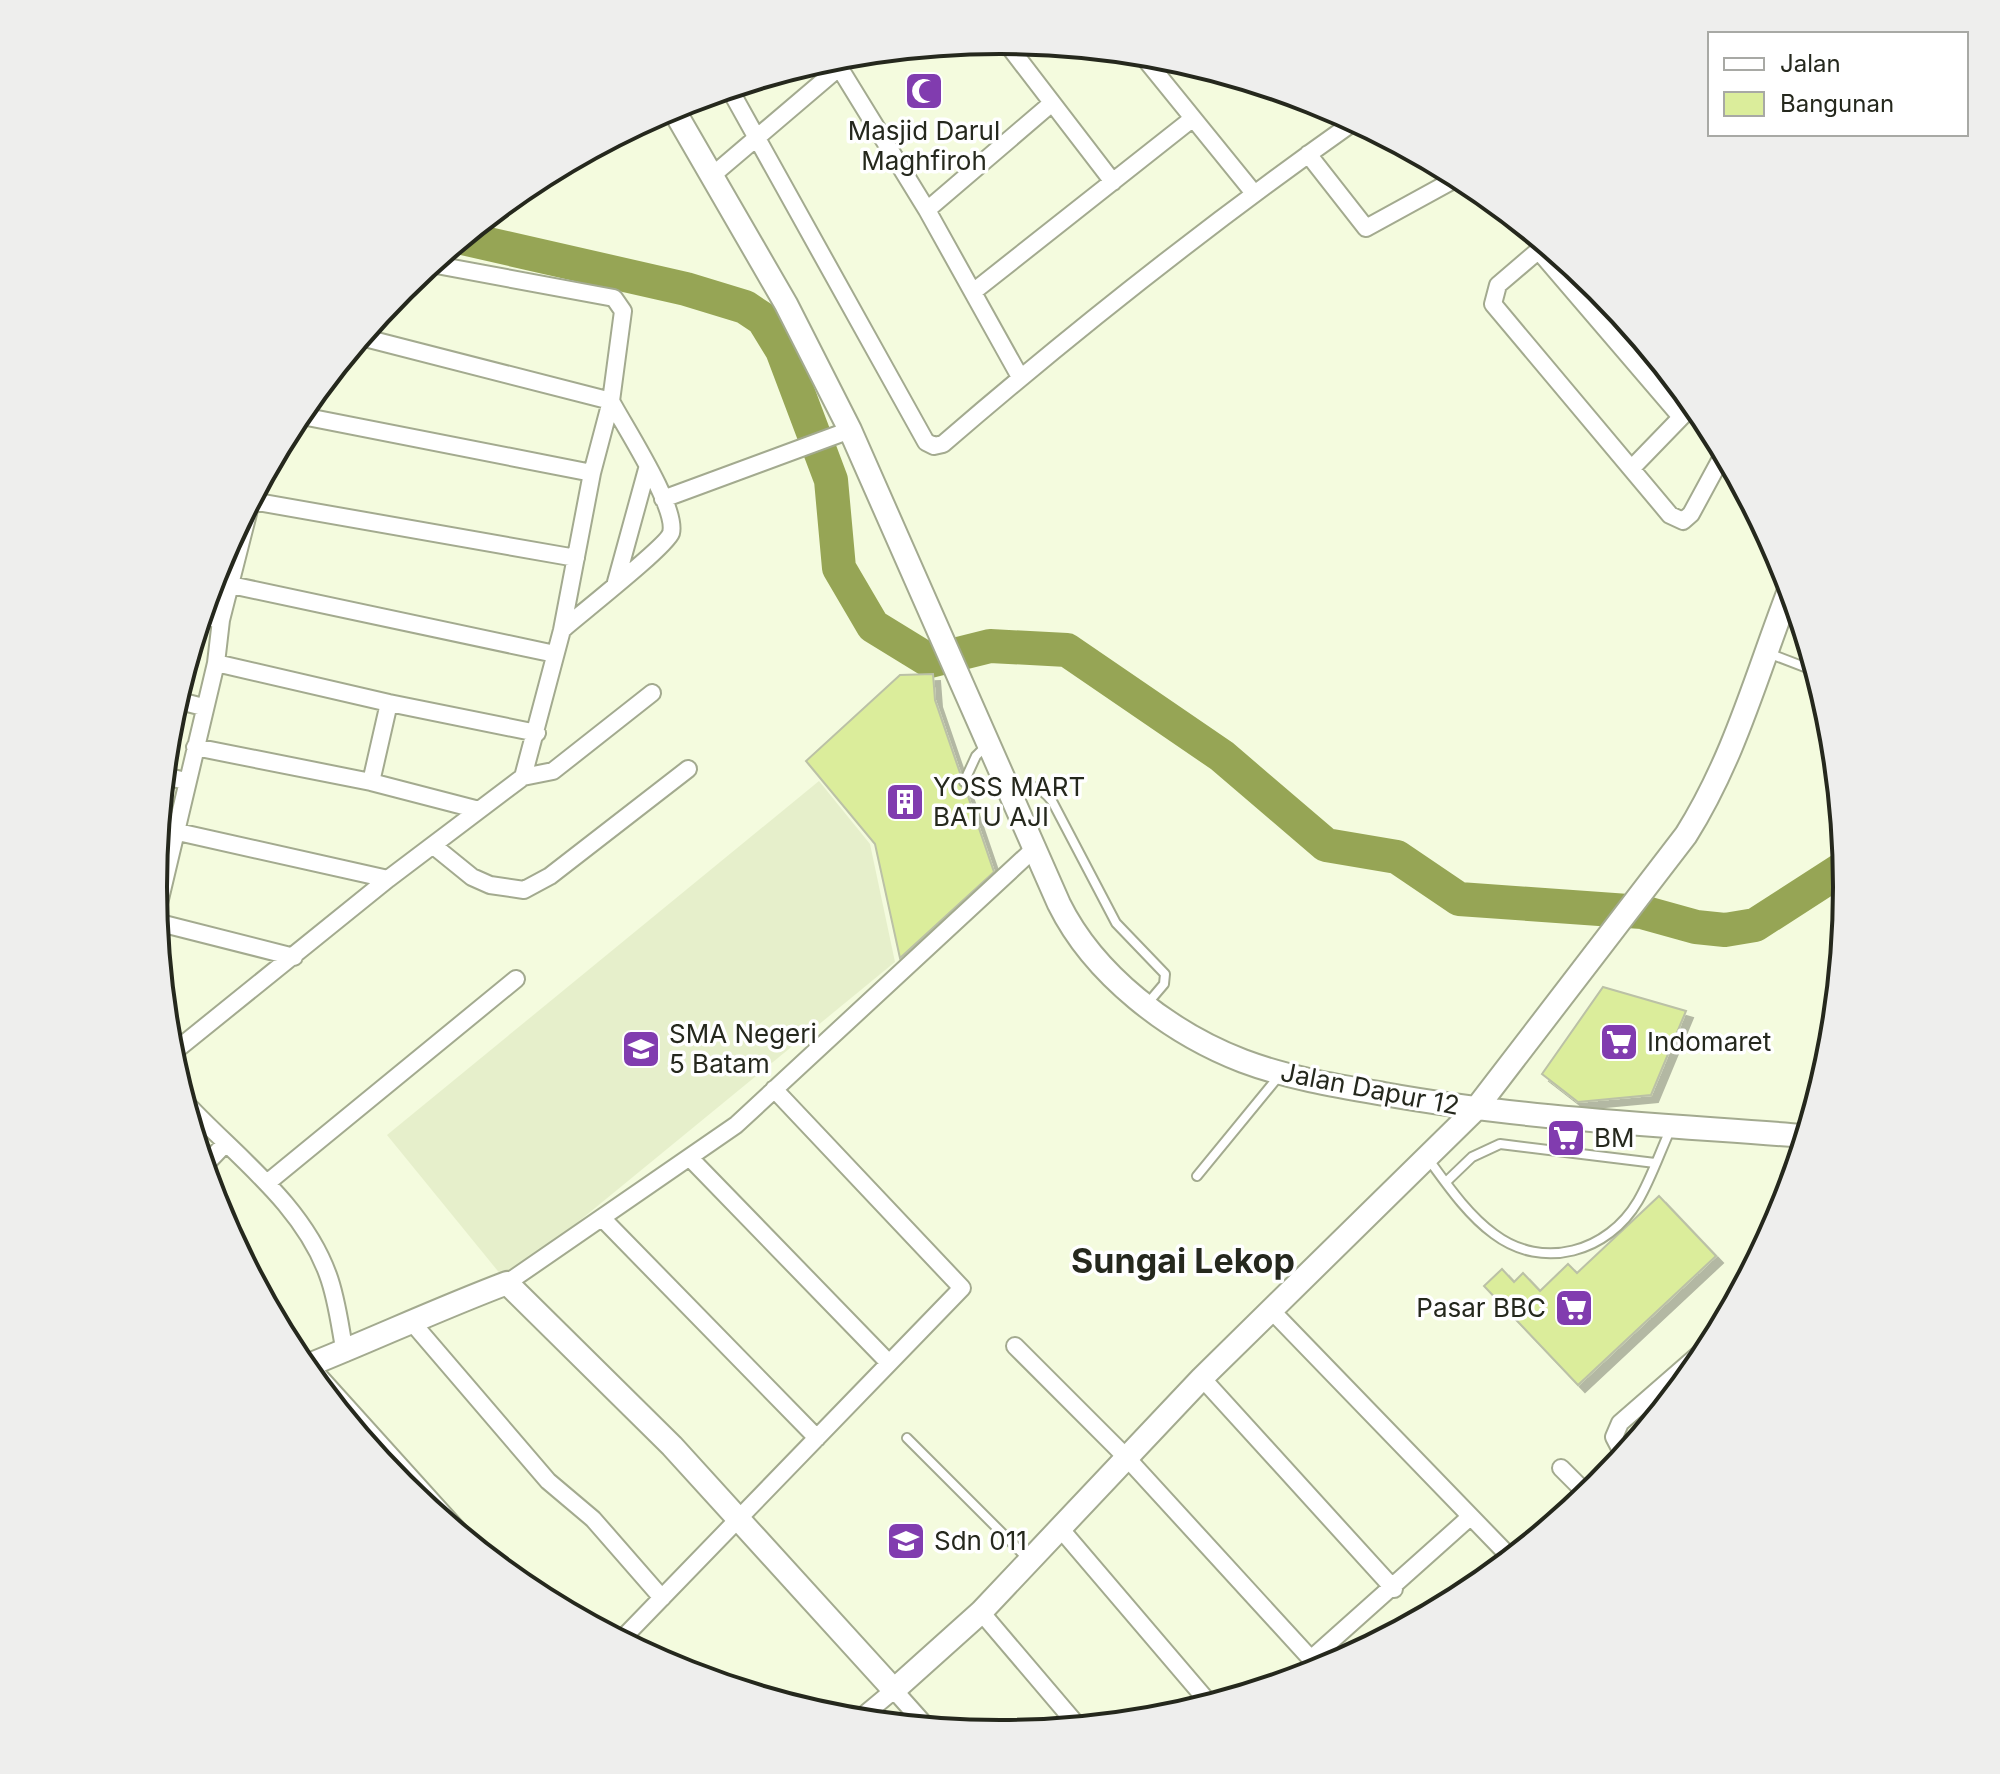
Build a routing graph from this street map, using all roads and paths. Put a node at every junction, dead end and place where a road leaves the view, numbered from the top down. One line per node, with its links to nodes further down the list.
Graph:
1 (1015, 55): 6 (street)
2 (1152, 68): 8 (street)
3 (840, 69): 16 (street)
4 (835, 70): 10 (street)
5 (734, 97): 10 (street)
6 (1052, 103): 13 (street); 16 (street)
7 (679, 118): 12 (street, Jalan Dapur 12)
8 (1192, 119): 13 (street); 15 (street)
9 (1344, 129): 11 (street)
10 (758, 138): 12 (street); 22 (street)
11 (1308, 154): 14 (street); 15 (street)
12 (714, 174): 27 (street, Jalan Dapur 12)
13 (1113, 182): 20 (street)
14 (1446, 184)
15 (1253, 192): 22 (street)
16 (927, 210): 20 (street)
17 (1537, 251): 29 (street)
18 (445, 267): 23 (street)
19 (1567, 278): 25 (street)
20 (973, 292): 22 (street)
21 (372, 340): 23 (street)
22 (1020, 377)
23 (611, 401): 30 (street); 31 (street)
24 (1685, 413): 25 (street)
25 (1681, 417): 29 (street)
26 (311, 418): 31 (street)
27 (842, 432): 32 (street); 51 (street, Jalan Dapur 12)
28 (1717, 465): 29 (street)
29 (1632, 468)
30 (647, 469): 32 (street); 36 (street)
31 (592, 473): 34 (street)
32 (663, 499): 36 (street)
33 (263, 501): 34 (street)
34 (576, 558): 41 (street)
35 (234, 560): 37 (street)
36 (616, 582): 41 (street)
37 (231, 585): 40 (street); 43 (street)
38 (1784, 606): 42 (street)
39 (211, 618): 40 (street)
40 (221, 620): 44 (street)
41 (562, 630): 43 (street)
42 (1768, 653): 45 (lane); 75 (street)
43 (555, 654): 50 (street)
44 (216, 663): 48 (street); 49 (street)
45 (1804, 667)
46 (652, 693): 54 (street)
47 (188, 703): 49 (street)
48 (389, 703): 50 (street); 57 (street)
49 (203, 707): 52 (street)
50 (537, 733): 54 (street)
51 (989, 742): 58 (lane); 59 (street, Jalan Dapur 12)
52 (195, 747): 56 (street); 57 (street)
53 (688, 769): 62 (street)
54 (523, 777): 60 (street)
55 (174, 778): 56 (street)
56 (186, 781): 61 (street)
57 (371, 782): 60 (street)
58 (964, 782)
59 (1010, 791): 63 (street, Jalan Dapur 12); 71 (lane)
60 (479, 810): 62 (street)
61 (178, 832): 65 (street); 67 (street)
62 (435, 847): 67 (street)
63 (1035, 848): 71 (street, Jalan Dapur 12); 74 (street)
64 (168, 849): 65 (street)
65 (174, 851): 66 (street)
66 (167, 876)
67 (388, 879): 69 (street)
68 (168, 922): 69 (street)
69 (294, 957): 72 (street)
70 (516, 979): 86 (street)
71 (1146, 1004): 73 (street, Jalan Dapur 12)
72 (182, 1045)
73 (1282, 1072): 75 (street, Jalan Dapur 12); 84 (lane)
74 (774, 1089): 82 (street); 94 (street)
75 (1475, 1110): 77 (street, Jalan Dapur 12); 80 (street)
76 (200, 1118): 79 (street)
77 (1672, 1125): 78 (street, Jalan Dapur 12); 83 (lane)
78 (1795, 1135)
79 (224, 1145): 81 (street); 86 (street)
80 (1426, 1156): 85 (lane); 89 (street)
81 (212, 1158)
82 (690, 1158): 87 (street); 94 (street)
83 (1655, 1163): 85 (lane); 85 (lane)
84 (1197, 1176)
85 (1446, 1182)
86 (267, 1183): 92 (street)
87 (603, 1219): 88 (street); 97 (street)
88 (507, 1283): 90 (street); 104 (street)
89 (1271, 1310): 96 (street); 103 (street)
90 (410, 1320): 92 (street); 109 (street)
91 (1015, 1346): 100 (street)
92 (345, 1353): 93 (street)
93 (316, 1363)
94 (889, 1363): 97 (street)
95 (1674, 1376): 99 (street)
96 (1202, 1378): 100 (street); 108 (street)
97 (817, 1438): 104 (street)
98 (907, 1438): 107 (lane)
99 (1618, 1445)
100 (1127, 1458): 105 (street); 113 (street)
101 (1561, 1468): 102 (street)
102 (1579, 1486)
103 (1470, 1517): 106 (street); 108 (street)
104 (739, 1518): 109 (street); 114 (street)
105 (1059, 1527): 107 (street); 115 (street)
106 (1504, 1551)
107 (1030, 1562): 110 (street)
108 (1394, 1589): 112 (street)
109 (662, 1598): 111 (street)
110 (981, 1612): 114 (street); 118 (street)
111 (629, 1632)
112 (1329, 1652)
113 (1311, 1660)
114 (894, 1690): 116 (street); 117 (street)
115 (1202, 1695)
116 (870, 1710)
117 (917, 1715)
118 (1070, 1717)

